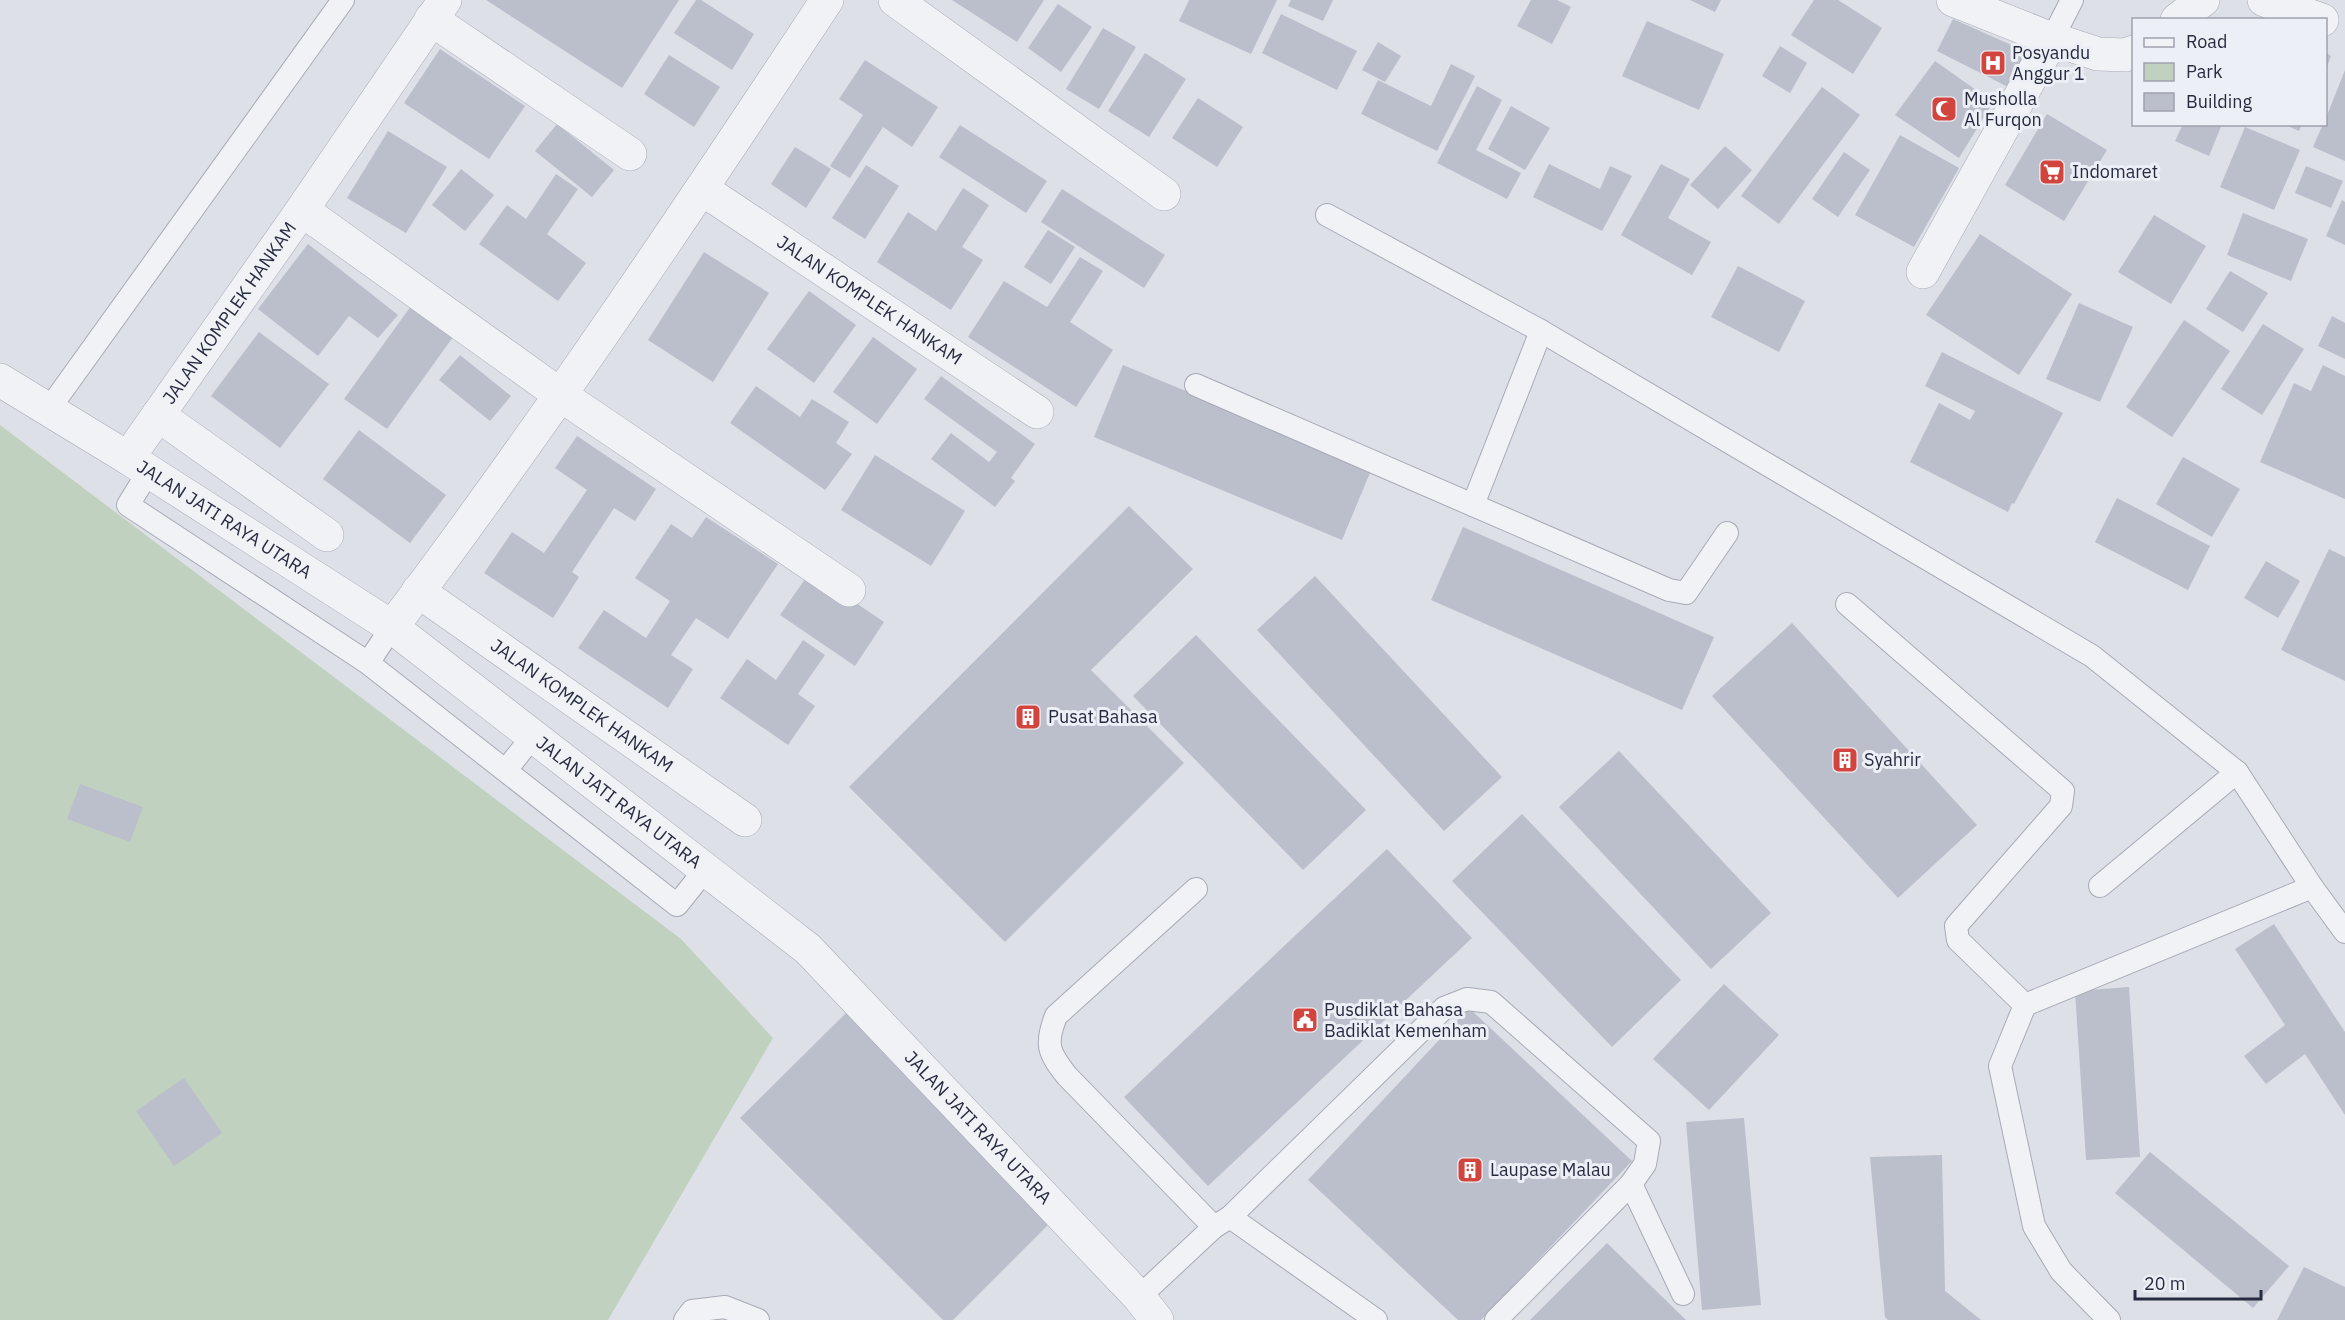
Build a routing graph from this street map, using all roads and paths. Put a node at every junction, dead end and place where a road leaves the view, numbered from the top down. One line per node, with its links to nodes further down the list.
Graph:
1 (344, 0): 25 (lane)
2 (827, 0): 16 (street)
3 (895, 0): 17 (street)
4 (1953, 0): 13 (street)
5 (2072, 0): 13 (lane)
6 (2203, 0): 9 (street)
7 (2264, 0): 10 (street)
8 (438, 10): 15 (street, JALAN KOMPLEK HANKAM); 18 (street, JALAN KOMPLEK HANKAM)
9 (2180, 18)
10 (2318, 18)
11 (2327, 21): 12 (street)
12 (2345, 27)
13 (2052, 39): 14 (street); 20 (street)
14 (2132, 52)
15 (630, 154)
16 (702, 189): 24 (street); 26 (street, JALAN KOMPLEK HANKAM)
17 (1164, 194)
18 (302, 210): 24 (street, JALAN KOMPLEK HANKAM); 27 (street, JALAN KOMPLEK HANKAM)
19 (1327, 215): 21 (lane)
20 (1923, 272)
21 (1541, 331): 29 (lane); 39 (lane)
22 (0, 380): 25 (street, JALAN JATI RAYA UTARA)
23 (1196, 386): 29 (lane)
24 (559, 394): 32 (street, JALAN KOMPLEK HANKAM); 33 (street)
25 (50, 410): 28 (street, JALAN JATI RAYA UTARA)
26 (1037, 412)
27 (158, 415): 28 (street, JALAN KOMPLEK HANKAM); 31 (street, JALAN KOMPLEK HANKAM)
28 (139, 464): 35 (street, JALAN JATI RAYA UTARA); 36 (lane)
29 (1473, 505): 30 (lane)
30 (1726, 533)
31 (327, 535)
32 (849, 590)
33 (418, 591): 35 (street); 40 (street, JALAN KOMPLEK HANKAM)
34 (1847, 604): 46 (lane)
35 (392, 627): 36 (lane); 37 (street, JALAN JATI RAYA UTARA)
36 (368, 663): 38 (lane)
37 (532, 736): 38 (lane); 41 (street, JALAN JATI RAYA UTARA)
38 (506, 770): 41 (lane)
39 (2237, 772): 42 (lane); 43 (lane)
40 (745, 820)
41 (705, 870): 50 (street, JALAN JATI RAYA UTARA)
42 (2100, 886)
43 (2312, 887): 45 (lane); 46 (lane)
44 (1196, 888): 48 (lane)
45 (2345, 932)
46 (2025, 1005): 55 (lane)
47 (1631, 1184): 48 (lane); 49 (lane); 54 (lane)
48 (1222, 1222): 50 (lane); 53 (lane)
49 (1683, 1293)
50 (1148, 1308)
51 (685, 1320): 52 (lane)
52 (758, 1320)
53 (1376, 1320)
54 (1496, 1320)
55 (2109, 1320)

